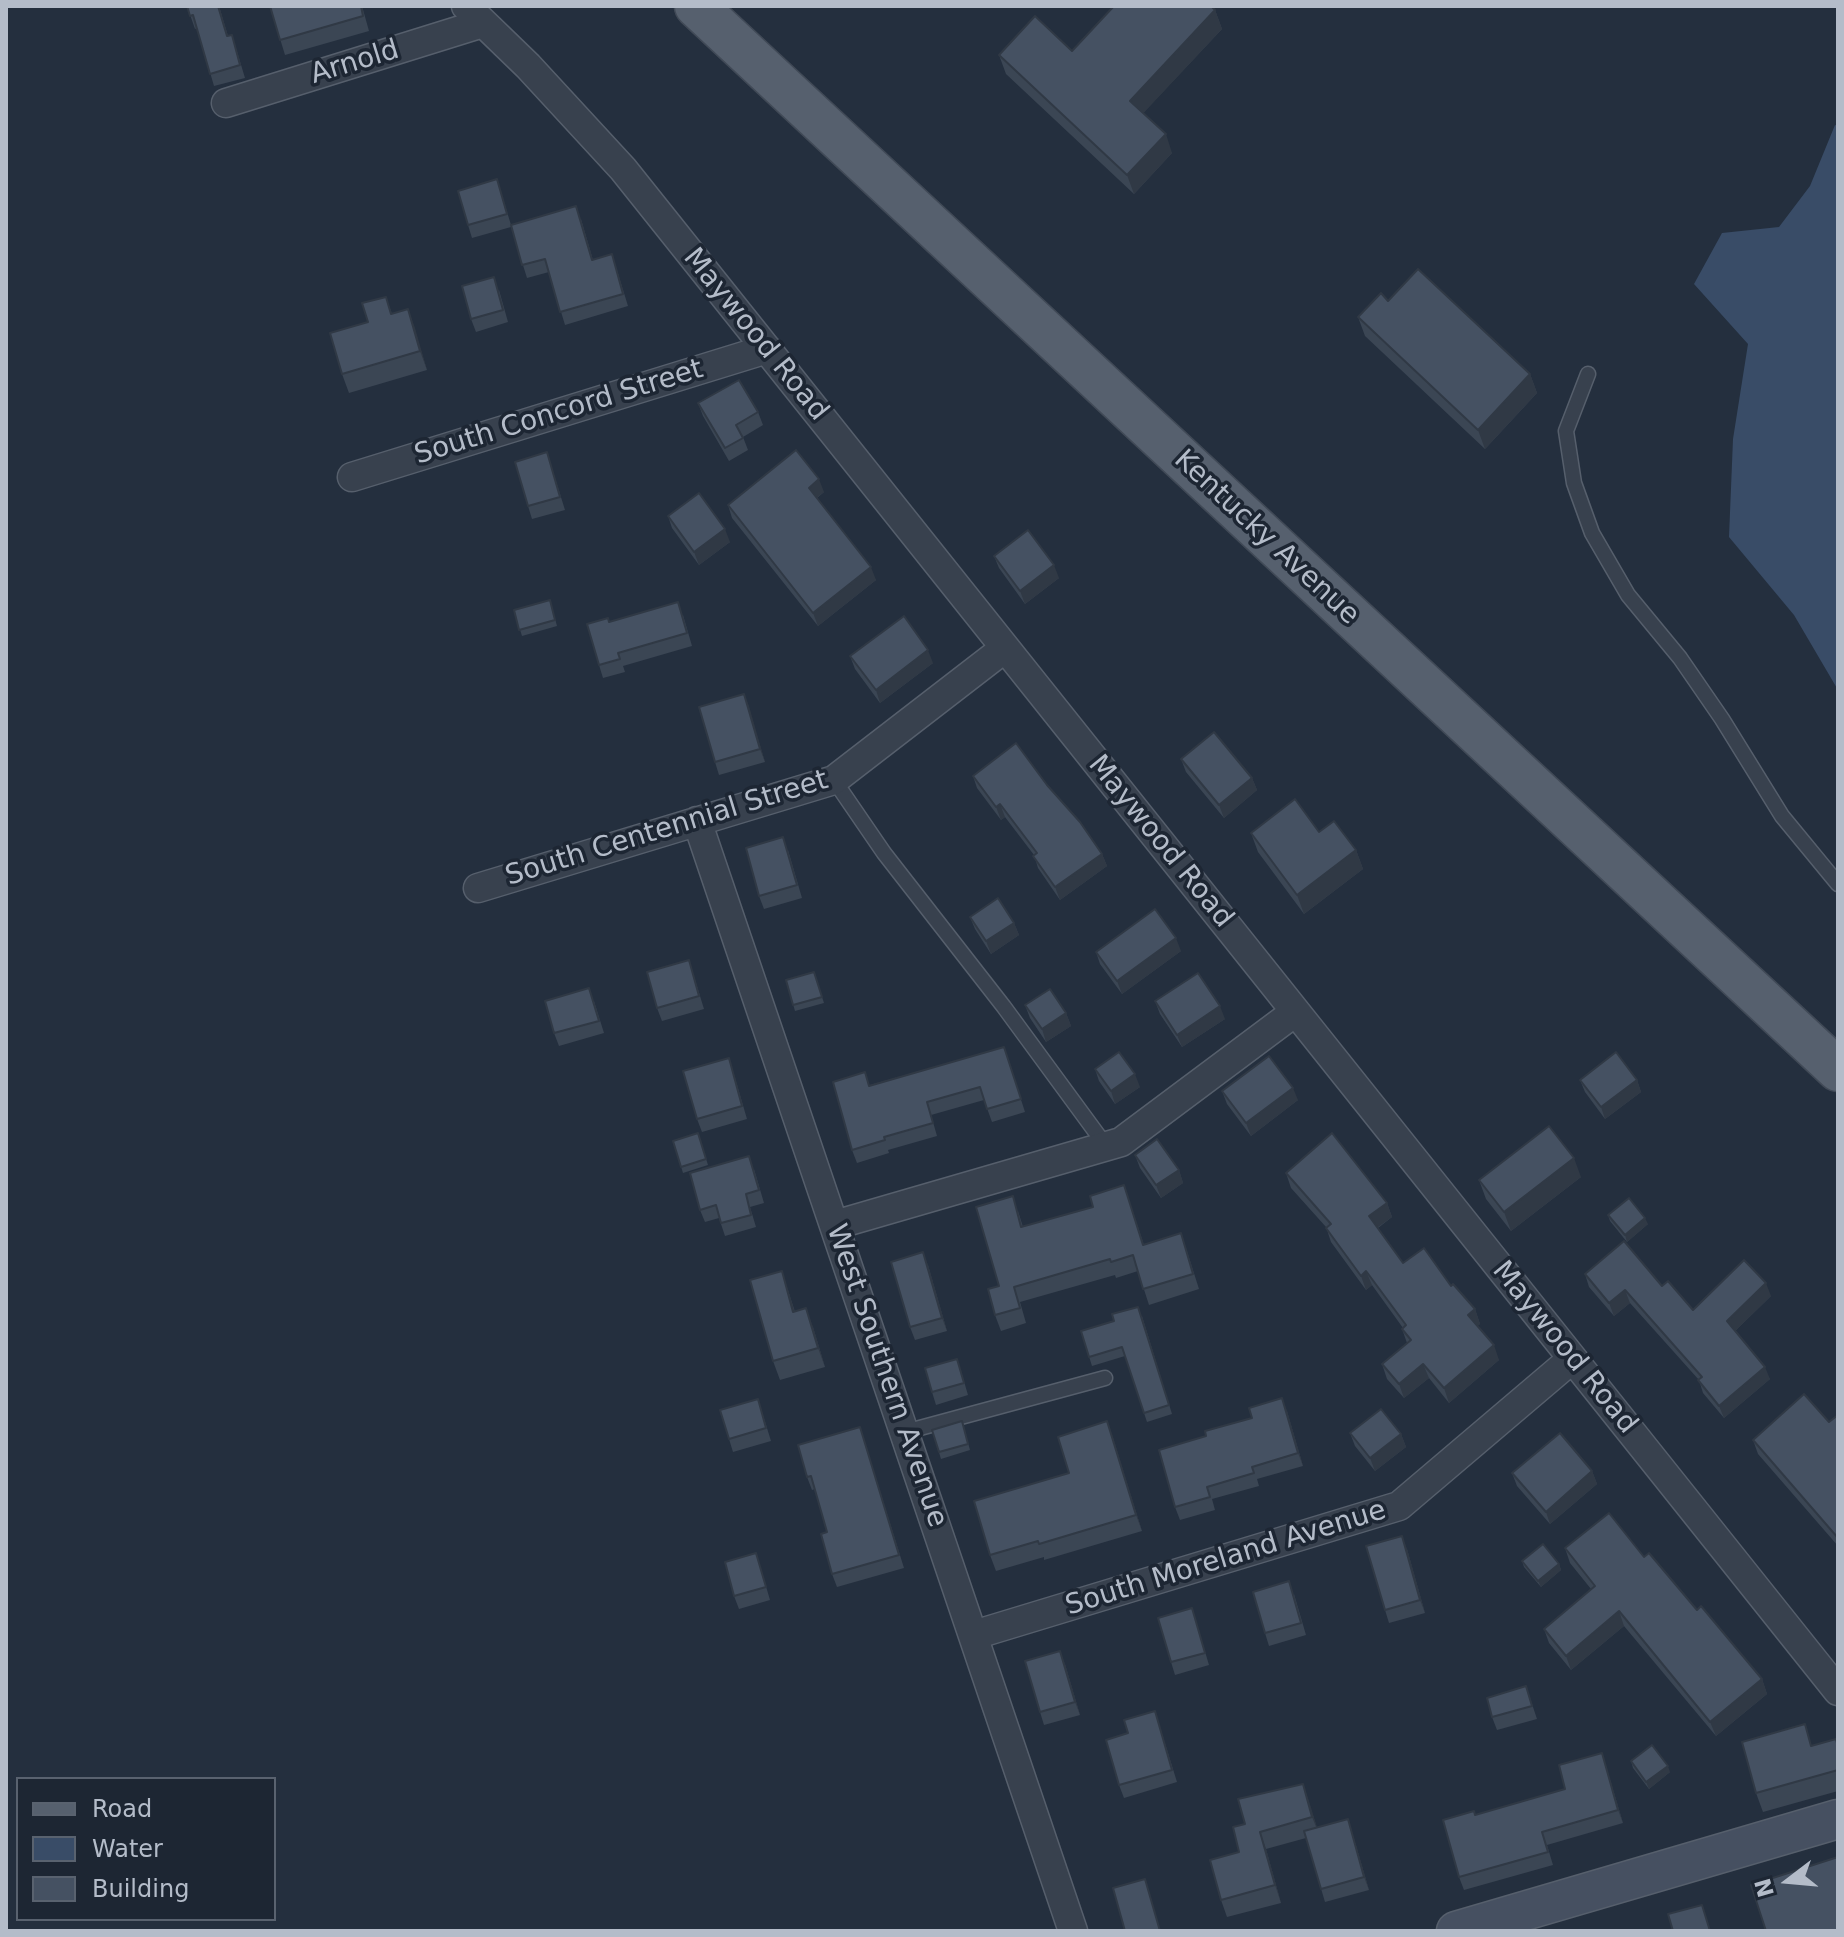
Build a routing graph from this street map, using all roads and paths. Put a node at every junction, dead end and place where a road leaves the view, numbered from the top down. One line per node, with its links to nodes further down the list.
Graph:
1 (696, 6): 13 (main road, Kentucky Avenue)
2 (475, 14): 3 (street, Arnold); 4 (street, Maywood Road)
3 (226, 103)
4 (767, 349): 6 (street, South Concord Street); 7 (street, Maywood Road)
5 (1588, 374): 10 (lane)
6 (352, 477)
7 (1005, 648): 8 (street, South Centennial Street); 12 (street, Maywood Road)
8 (834, 780): 9 (street, South Centennial Street); 14 (lane)
9 (697, 821): 11 (street, South Centennial Street); 15 (street, West Southern Avenue)
10 (1838, 884)
11 (478, 888)
12 (1295, 1012): 14 (street); 16 (street, Maywood Road)
13 (1838, 1070)
14 (1106, 1146): 15 (street)
15 (835, 1225): 18 (street, West Southern Avenue)
16 (1572, 1359): 19 (street, South Moreland Avenue); 20 (street, Maywood Road)
17 (1105, 1378): 18 (lane)
18 (905, 1432): 19 (street, West Southern Avenue)
19 (974, 1635): 22 (street, West Southern Avenue)
20 (1838, 1691)
21 (1838, 1819): 23 (main road)
22 (1073, 1931)
23 (1456, 1931)

